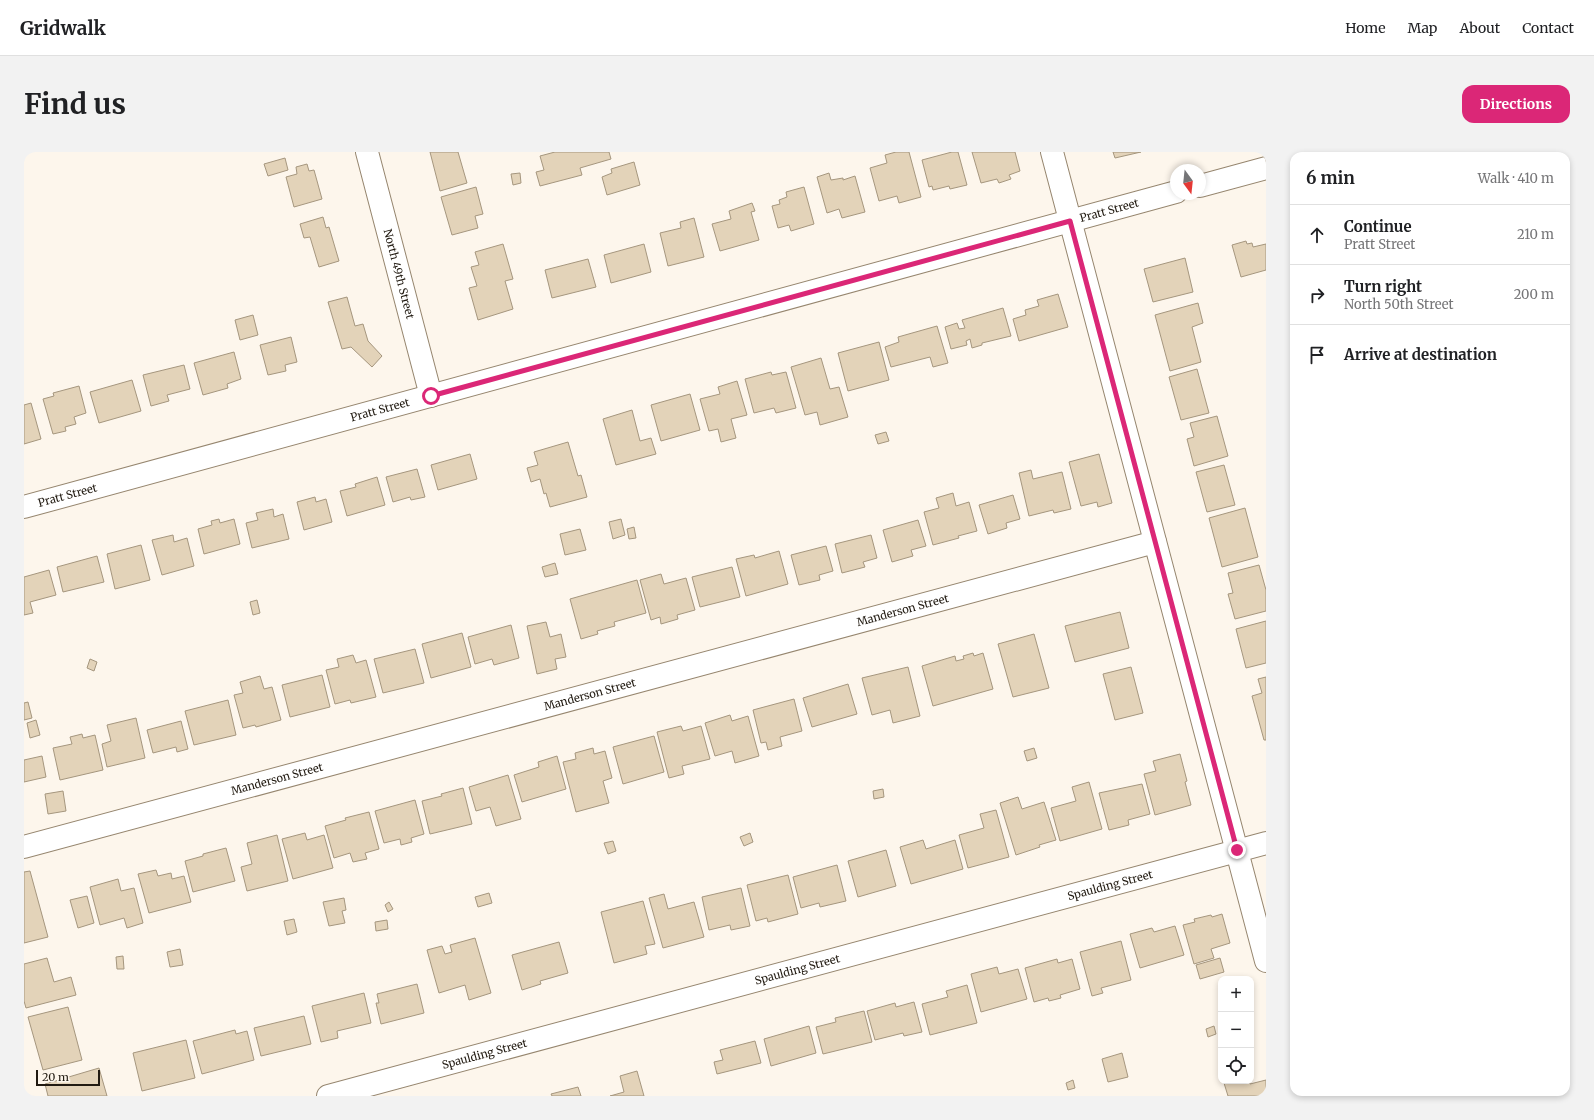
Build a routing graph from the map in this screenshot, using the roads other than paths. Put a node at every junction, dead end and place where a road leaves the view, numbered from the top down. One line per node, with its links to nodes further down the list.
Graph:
1 (366, 152): 7 (street, North 49th Street)
2 (1052, 152): 6 (street)
3 (1266, 168): 4 (street)
4 (1206, 184)
5 (1170, 194): 6 (street, Pratt Street)
6 (1070, 221): 7 (street, Pratt Street); 9 (street)
7 (431, 396): 8 (street, Pratt Street)
8 (24, 507)
9 (1155, 542): 11 (street, Manderson Street); 12 (street)
10 (1266, 843): 12 (street, Spaulding Street)
11 (24, 847)
12 (1237, 850): 13 (street); 14 (street, Spaulding Street)
13 (1266, 961)
14 (328, 1096)

